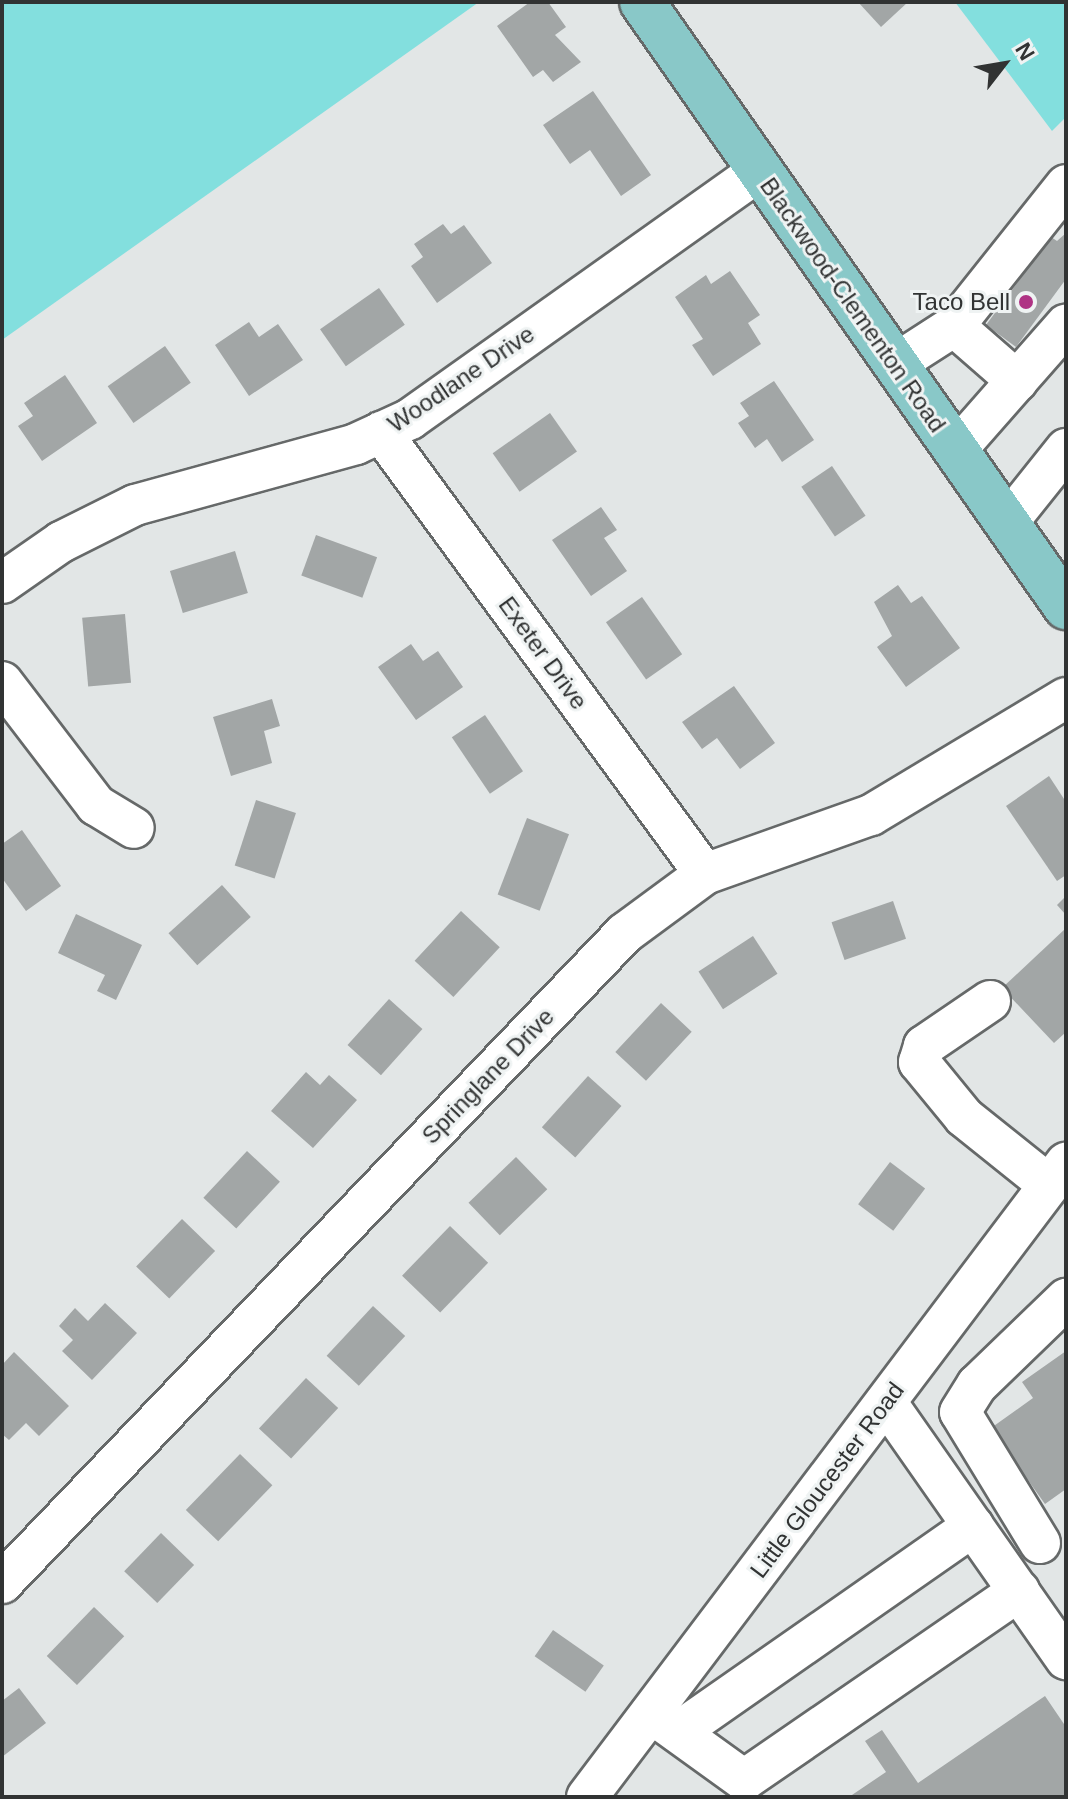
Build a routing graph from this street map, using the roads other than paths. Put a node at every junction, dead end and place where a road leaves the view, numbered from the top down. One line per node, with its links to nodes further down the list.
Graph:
1 (642, 2): 2 (main road, Blackwood-Clementon Road)
2 (759, 171): 6 (main road, Blackwood-Clementon Road); 8 (street, Woodlane Drive)
3 (1066, 185): 5 (street)
4 (1066, 325): 7 (street)
5 (954, 326): 6 (street); 7 (street)
6 (895, 364): 9 (main road, Blackwood-Clementon Road)
7 (1017, 381): 9 (street)
8 (381, 432): 12 (street, Woodlane Drive); 17 (street, Exeter Drive)
9 (956, 450): 11 (main road, Blackwood-Clementon Road)
10 (1063, 458): 11 (street)
11 (1007, 523): 13 (main road, Blackwood-Clementon Road)
12 (2, 583)
13 (1066, 607)
14 (2, 682): 16 (street)
15 (1066, 698): 17 (street, Springlane Drive)
16 (134, 828)
17 (705, 874): 24 (street, Springlane Drive)
18 (990, 1001): 19 (street)
19 (1058, 1174): 21 (street, Little Gloucester Road)
20 (1066, 1299): 23 (street)
21 (886, 1402): 22 (street); 27 (street, Little Gloucester Road)
22 (973, 1526): 25 (street); 27 (street)
23 (1040, 1543)
24 (2, 1583)
25 (1019, 1591): 26 (street); 28 (street)
26 (1066, 1659)
27 (664, 1722): 28 (street); 29 (street, Little Gloucester Road)
28 (747, 1789)
29 (587, 1797)

